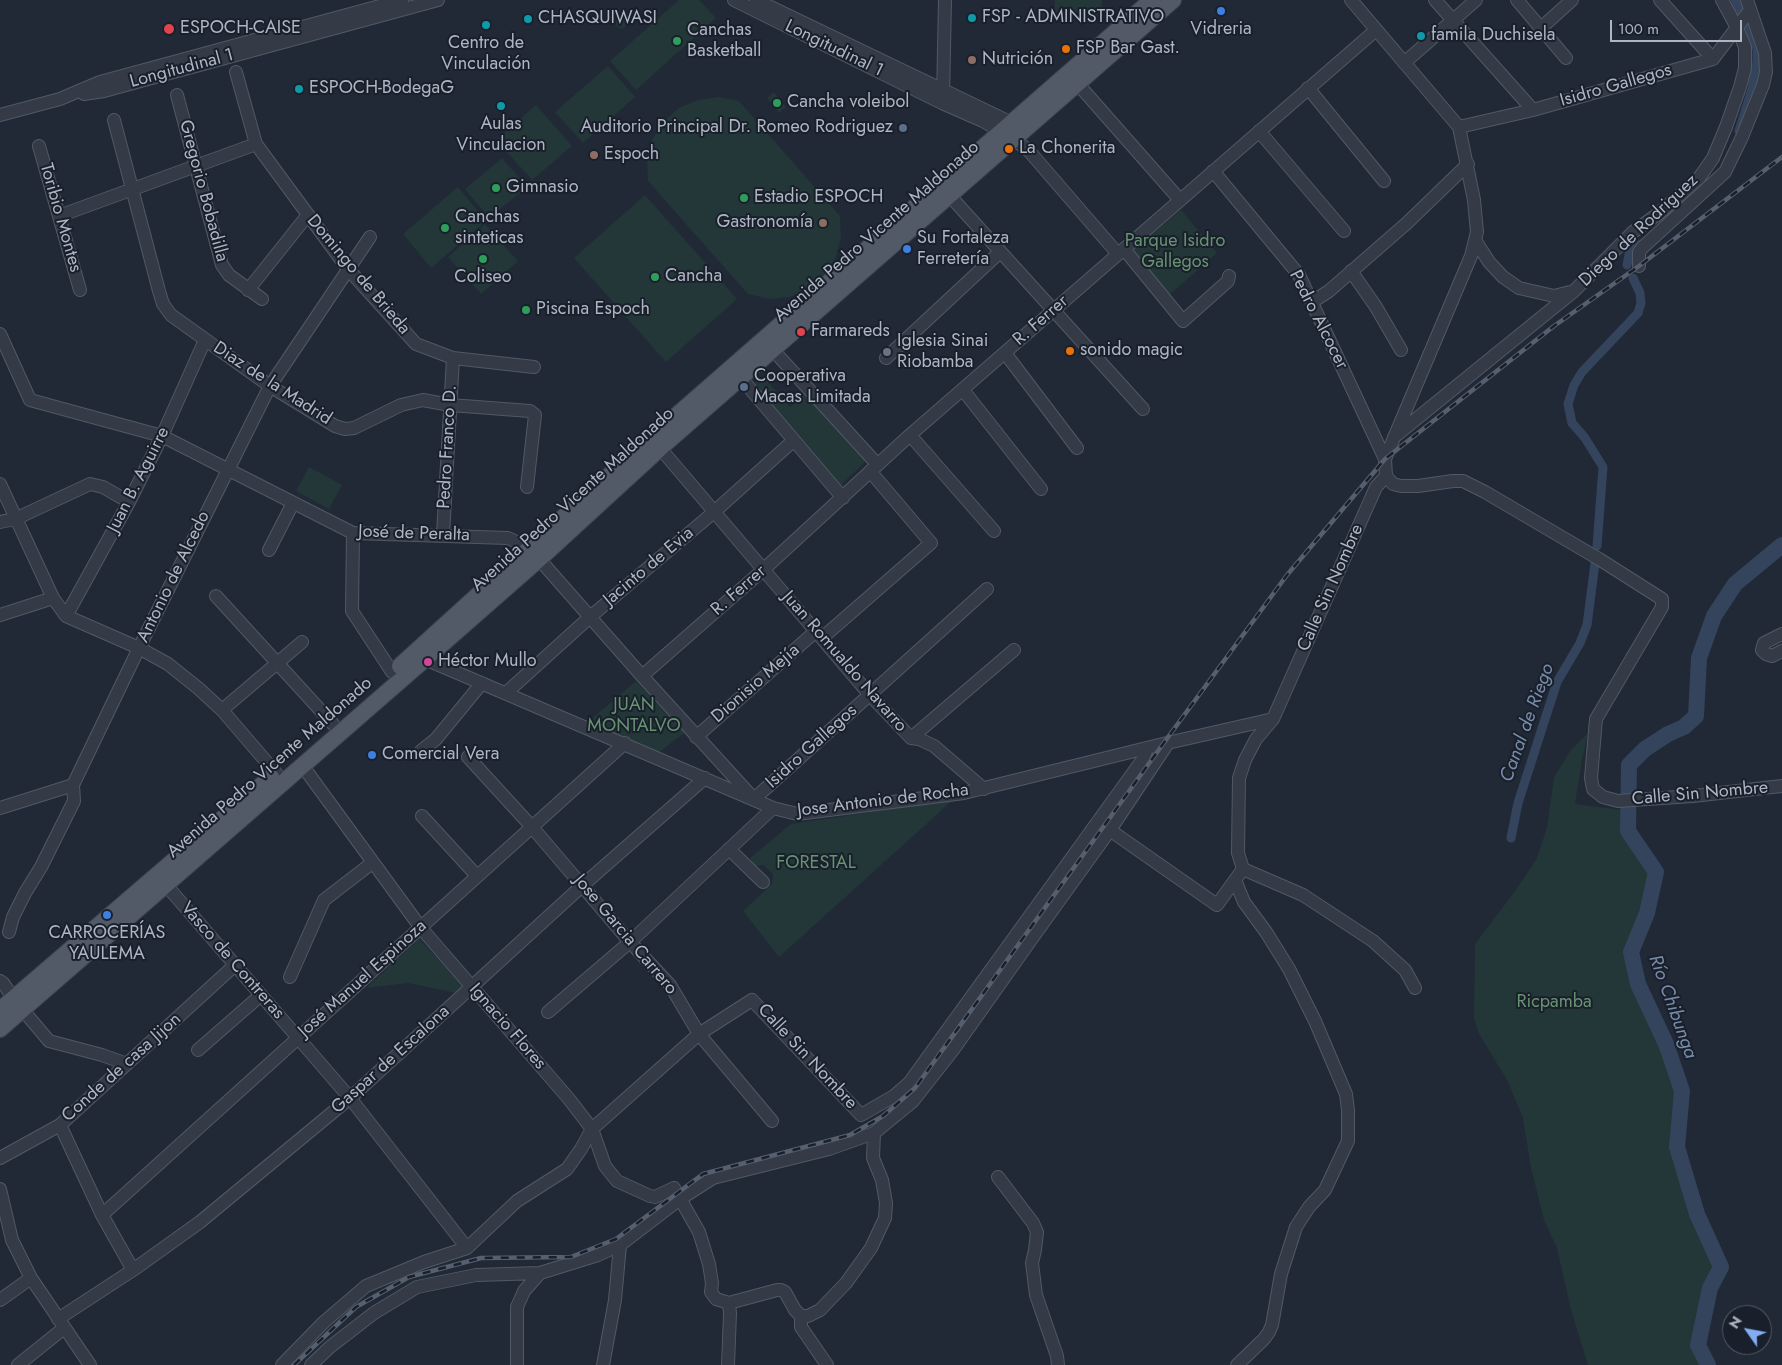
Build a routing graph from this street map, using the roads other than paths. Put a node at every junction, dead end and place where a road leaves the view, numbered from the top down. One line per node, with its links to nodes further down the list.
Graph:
1 (402, 0): 27 (street, Longitudinal 1)
2 (438, 0): 27 (street, Longitudinal 1)
3 (734, 0): 28 (street, Longitudinal 1)
4 (756, 0): 28 (street, Longitudinal 1)
5 (945, 0): 28 (street)
6 (1152, 0): 33 (main road, Avenida Pedro Vicente Maldonado)
7 (1173, 0): 24 (main road, Avenida Pedro Vicente Maldonado)
8 (1351, 0): 19 (street)
9 (1435, 0): 16 (street)
10 (1476, 0): 16 (street)
11 (1517, 0): 18 (street)
12 (1572, 0): 18 (street)
13 (1660, 0): 21 (street)
14 (1722, 0): 17 (street, Diego de Rodriguez)
15 (1748, 4): 17 (street); 51 (street)
16 (1454, 21): 22 (street); 29 (street)
17 (1738, 26): 21 (street); 57 (street, Diego de Rodriguez)
18 (1541, 28): 20 (street)
19 (1376, 30): 22 (street); 25 (street, R. Ferrer)
20 (1566, 58)
21 (1713, 59): 29 (street, Isidro Gallegos)
22 (1404, 63): 32 (street)
23 (236, 72): 35 (street, Domingo de Brieda)
24 (1077, 83): 33 (main road, Avenida Pedro Vicente Maldonado); 43 (street)
25 (1308, 88): 34 (street, R. Ferrer); 40 (street)
26 (177, 95): 38 (street, Gregorio Bobadilla)
27 (69, 96): 30 (street, Longitudinal 1)
28 (943, 97): 33 (street, Longitudinal 1)
29 (1533, 110): 32 (street, Isidro Gallegos)
30 (0, 115)
31 (114, 120): 41 (street, Diaz de la Madrid)
32 (1459, 127): 37 (street)
33 (1013, 130): 42 (main road, Avenida Pedro Vicente Maldonado); 50 (street, Longitudinal 1); 100 (main road, Avenida Pedro Vicente Maldonado)
34 (1259, 130): 39 (street, R. Ferrer); 46 (street)
35 (256, 144): 38 (street); 45 (street, Domingo de Brieda)
36 (39, 146): 44 (street, Toribio Montes)
37 (1468, 164): 48 (street); 53 (street)
38 (196, 166): 41 (street); 56 (street, Gregorio Bobadilla)
39 (1213, 171): 43 (street, R. Ferrer); 59 (street, Pedro Alcocer)
40 (1384, 181)
41 (132, 190): 44 (street); 62 (street, Diaz de la Madrid)
42 (950, 196): 49 (street); 63 (main road, Avenida Pedro Vicente Maldonado)
43 (1180, 200): 50 (street, R. Ferrer)
44 (59, 216): 55 (street, Toribio Montes)
45 (307, 216): 52 (street, Domingo de Brieda); 56 (street)
46 (1344, 231)
47 (370, 237): 52 (street, Antonio de Alcedo)
48 (1475, 240): 57 (street, Diego de Rodriguez); 73 (street)
49 (1000, 252): 60 (street); 68 (street)
50 (1121, 252): 54 (street, Longitudinal 1); 60 (street, R. Ferrer)
51 (1638, 266)
52 (348, 269): 67 (street, Domingo de Brieda); 71 (street, Antonio de Alcedo)
53 (1350, 271): 59 (street); 64 (street)
54 (1230, 276)
55 (80, 290)
56 (248, 290): 58 (street, Gregorio Bobadilla)
57 (1574, 290): 74 (street)
58 (262, 299)
59 (1312, 302): 83 (street, Pedro Alcocer)
60 (1054, 310): 65 (street, R. Ferrer); 76 (street)
61 (0, 334): 66 (street, José de Peralta)
62 (205, 340): 71 (street, Diaz de la Madrid); 78 (street, Juan B. Aguirre)
63 (773, 350): 70 (main road, Avenida Pedro Vicente Maldonado); 84 (street)
64 (1401, 350)
65 (1005, 353): 72 (street, R. Ferrer); 82 (street)
66 (4, 354): 78 (street, José de Peralta)
67 (452, 358): 69 (street, Domingo de Brieda); 75 (street, Pedro Franco D.)
68 (886, 358)
69 (534, 367)
70 (741, 378): 80 (street); 81 (main road, Avenida Pedro Vicente Maldonado)
71 (270, 386): 75 (street, Diaz de la Madrid); 85 (street, Antonio de Alcedo)
72 (963, 390): 77 (street, R. Ferrer); 89 (street)
73 (1414, 390): 74 (street); 79 (street)
74 (1437, 402): 79 (street)
75 (450, 405): 88 (street, Diaz de la Madrid); 98 (street, Pedro Franco D.)
76 (1143, 409)
77 (910, 435): 84 (street, R. Ferrer); 96 (street)
78 (162, 436): 85 (street, José de Peralta); 91 (street, Juan B. Aguirre)
79 (1394, 437): 83 (street)
80 (793, 441): 90 (street); 93 (street, Jacinto de Evia)
81 (660, 448): 93 (street, Juan Romualdo Navarro); 100 (main road, Avenida Pedro Vicente Maldonado)
82 (1077, 448)
83 (1385, 459): 86 (street)
84 (873, 468): 90 (street, R. Ferrer); 109 (street, Dionisio Mejía)
85 (227, 470): 92 (street, José de Peralta); 111 (street, Antonio de Alcedo)
86 (1386, 476): 122 (street, Calle Sin Nombre); 135 (street, Calle Sin Nombre)
87 (0, 484): 94 (street)
88 (527, 487)
89 (1041, 489)
90 (843, 498): 101 (street, R. Ferrer)
91 (129, 502): 94 (street); 106 (street, Juan B. Aguirre)
92 (293, 503): 97 (street, José de Peralta); 99 (street)
93 (714, 512): 101 (street, Juan Romualdo Navarro); 107 (street, Jacinto de Evia)
94 (15, 519): 95 (street); 104 (street)
95 (0, 522)
96 (994, 531)
97 (354, 533): 98 (street, José de Peralta); 116 (street)
98 (442, 535): 100 (street, José de Peralta)
99 (269, 550)
100 (534, 554): 107 (street, José de Peralta); 114 (main road, Avenida Pedro Vicente Maldonado); 116 (main road, Avenida Pedro Vicente Maldonado)
101 (763, 570): 109 (street, Juan Romualdo Navarro); 117 (street, R. Ferrer)
102 (988, 590): 120 (street, Isidro Gallegos)
103 (216, 596): 115 (street)
104 (53, 598): 105 (street); 106 (street)
105 (0, 615)
106 (66, 616): 111 (street)
107 (590, 617): 117 (street, José de Peralta); 119 (street, Jacinto de Evia)
108 (1782, 634): 113 (street)
109 (819, 635): 120 (street, Juan Romualdo Navarro); 124 (street, Dionisio Mejía)
110 (302, 642): 115 (street)
111 (138, 648): 121 (street); 134 (street, Antonio de Alcedo)
112 (1014, 650): 125 (street)
113 (1782, 651)
114 (425, 659): 118 (street, Jose Antonio de Rocha); 131 (main road, Avenida Pedro Vicente Maldonado)
115 (278, 663): 121 (street); 123 (street)
116 (392, 672): 123 (main road, Avenida Pedro Vicente Maldonado)
117 (642, 676): 124 (street, José de Peralta)
118 (482, 683): 119 (street, Jose Antonio de Rocha); 129 (street)
119 (506, 693): 127 (street, Jose Antonio de Rocha)
120 (870, 695): 125 (street, Juan Romualdo Navarro); 137 (street, Isidro Gallegos)
121 (222, 710): 132 (street)
122 (1273, 718): 126 (street, Jose Antonio de Rocha); 146 (street, Calle Sin Nombre)
123 (333, 724): 132 (main road, Avenida Pedro Vicente Maldonado)
124 (696, 737): 137 (street, José de Peralta)
125 (911, 738): 136 (street, Juan Romualdo Navarro)
126 (1168, 743): 128 (street, Jose Antonio de Rocha); 143 (street)
127 (625, 744): 133 (street, Jose Antonio de Rocha); 142 (street, José Manuel Espinoza)
128 (1147, 748): 136 (street, Jose Antonio de Rocha); 141 (street)
129 (421, 751)
130 (468, 757): 142 (street, Jose Garcia Carrero)
131 (302, 765): 145 (street, Ignacio Flores); 150 (main road, Avenida Pedro Vicente Maldonado)
132 (276, 773): 163 (main road, Avenida Pedro Vicente Maldonado)
133 (705, 778): 137 (street, Jose Antonio de Rocha); 151 (street, Gaspar de Escalona)
134 (73, 785): 138 (street); 154 (street, Antonio de Alcedo)
135 (1782, 786)
136 (984, 789): 139 (street, Jose Antonio de Rocha)
137 (754, 799): 139 (street, Jose Antonio de Rocha)
138 (0, 808)
139 (773, 808): 144 (street)
140 (422, 816): 147 (street)
141 (1098, 822): 143 (street); 152 (street)
142 (532, 827): 147 (street, José Manuel Espinoza); 151 (street, Jose Garcia Carrero)
143 (1110, 830): 148 (street); 155 (street)
144 (729, 849): 149 (street); 156 (street)
145 (372, 862): 153 (street, Ignacio Flores); 158 (street)
146 (1243, 869): 148 (street); 161 (street)
147 (478, 876): 153 (street, José Manuel Espinoza)
148 (1235, 880): 199 (street)
149 (763, 882)
150 (166, 885): 157 (street, Vasco de Contreras); 163 (main road, Avenida Pedro Vicente Maldonado)
151 (583, 885): 156 (street, Jose Garcia Carrero); 160 (street, Gaspar de Escalona)
152 (1023, 926): 155 (street); 167 (street, Calle Sin Nombre)
153 (420, 928): 160 (street, Ignacio Flores); 168 (street, José Manuel Espinoza)
154 (9, 932)
155 (1033, 937): 175 (street)
156 (630, 942): 165 (street); 167 (street, Jose Garcia Carrero)
157 (235, 965): 162 (street, Vasco de Contreras); 170 (street, Conde de casa Jijon)
158 (290, 977)
159 (0, 981): 163 (street)
160 (472, 987): 171 (street, Gaspar de Escalona); 174 (street, Ignacio Flores)
161 (1415, 988)
162 (261, 995): 168 (street, Vasco de Contreras); 169 (street)
163 (18, 1004): 164 (main road, Avenida Pedro Vicente Maldonado); 166 (main road, Avenida Pedro Vicente Maldonado); 170 (street)
164 (0, 1010)
165 (548, 1012)
166 (0, 1029)
167 (698, 1034): 172 (street, Jose Garcia Carrero); 174 (street)
168 (298, 1038): 171 (street, Vasco de Contreras); 180 (street, José Manuel Espinoza)
169 (198, 1050)
170 (127, 1064): 173 (street, Conde de casa Jijon)
171 (350, 1098): 182 (street, Vasco de Contreras); 183 (street, Gaspar de Escalona)
172 (772, 1120)
173 (60, 1125): 176 (street, Conde de casa Jijon); 180 (street)
174 (592, 1129): 179 (street, Ignacio Flores); 182 (street)
175 (874, 1133): 179 (street); 188 (street)
176 (0, 1158)
177 (998, 1177): 198 (street)
178 (0, 1189): 185 (street)
179 (680, 1199): 181 (street); 187 (street)
180 (102, 1215): 183 (street)
181 (620, 1245): 184 (street); 195 (street)
182 (467, 1248): 192 (street)
183 (133, 1270): 189 (street, Gaspar de Escalona)
184 (540, 1273): 193 (street); 194 (street)
185 (31, 1278): 186 (street); 189 (street)
186 (1, 1298)
187 (728, 1303): 188 (street); 196 (street)
188 (801, 1316): 197 (street)
189 (61, 1323): 190 (street, Gaspar de Escalona); 191 (street)
190 (18, 1365)
191 (90, 1365)
192 (282, 1365)
193 (311, 1365)
194 (517, 1365)
195 (603, 1365)
196 (728, 1365)
197 (827, 1365)
198 (1058, 1365)
199 (1237, 1365)

